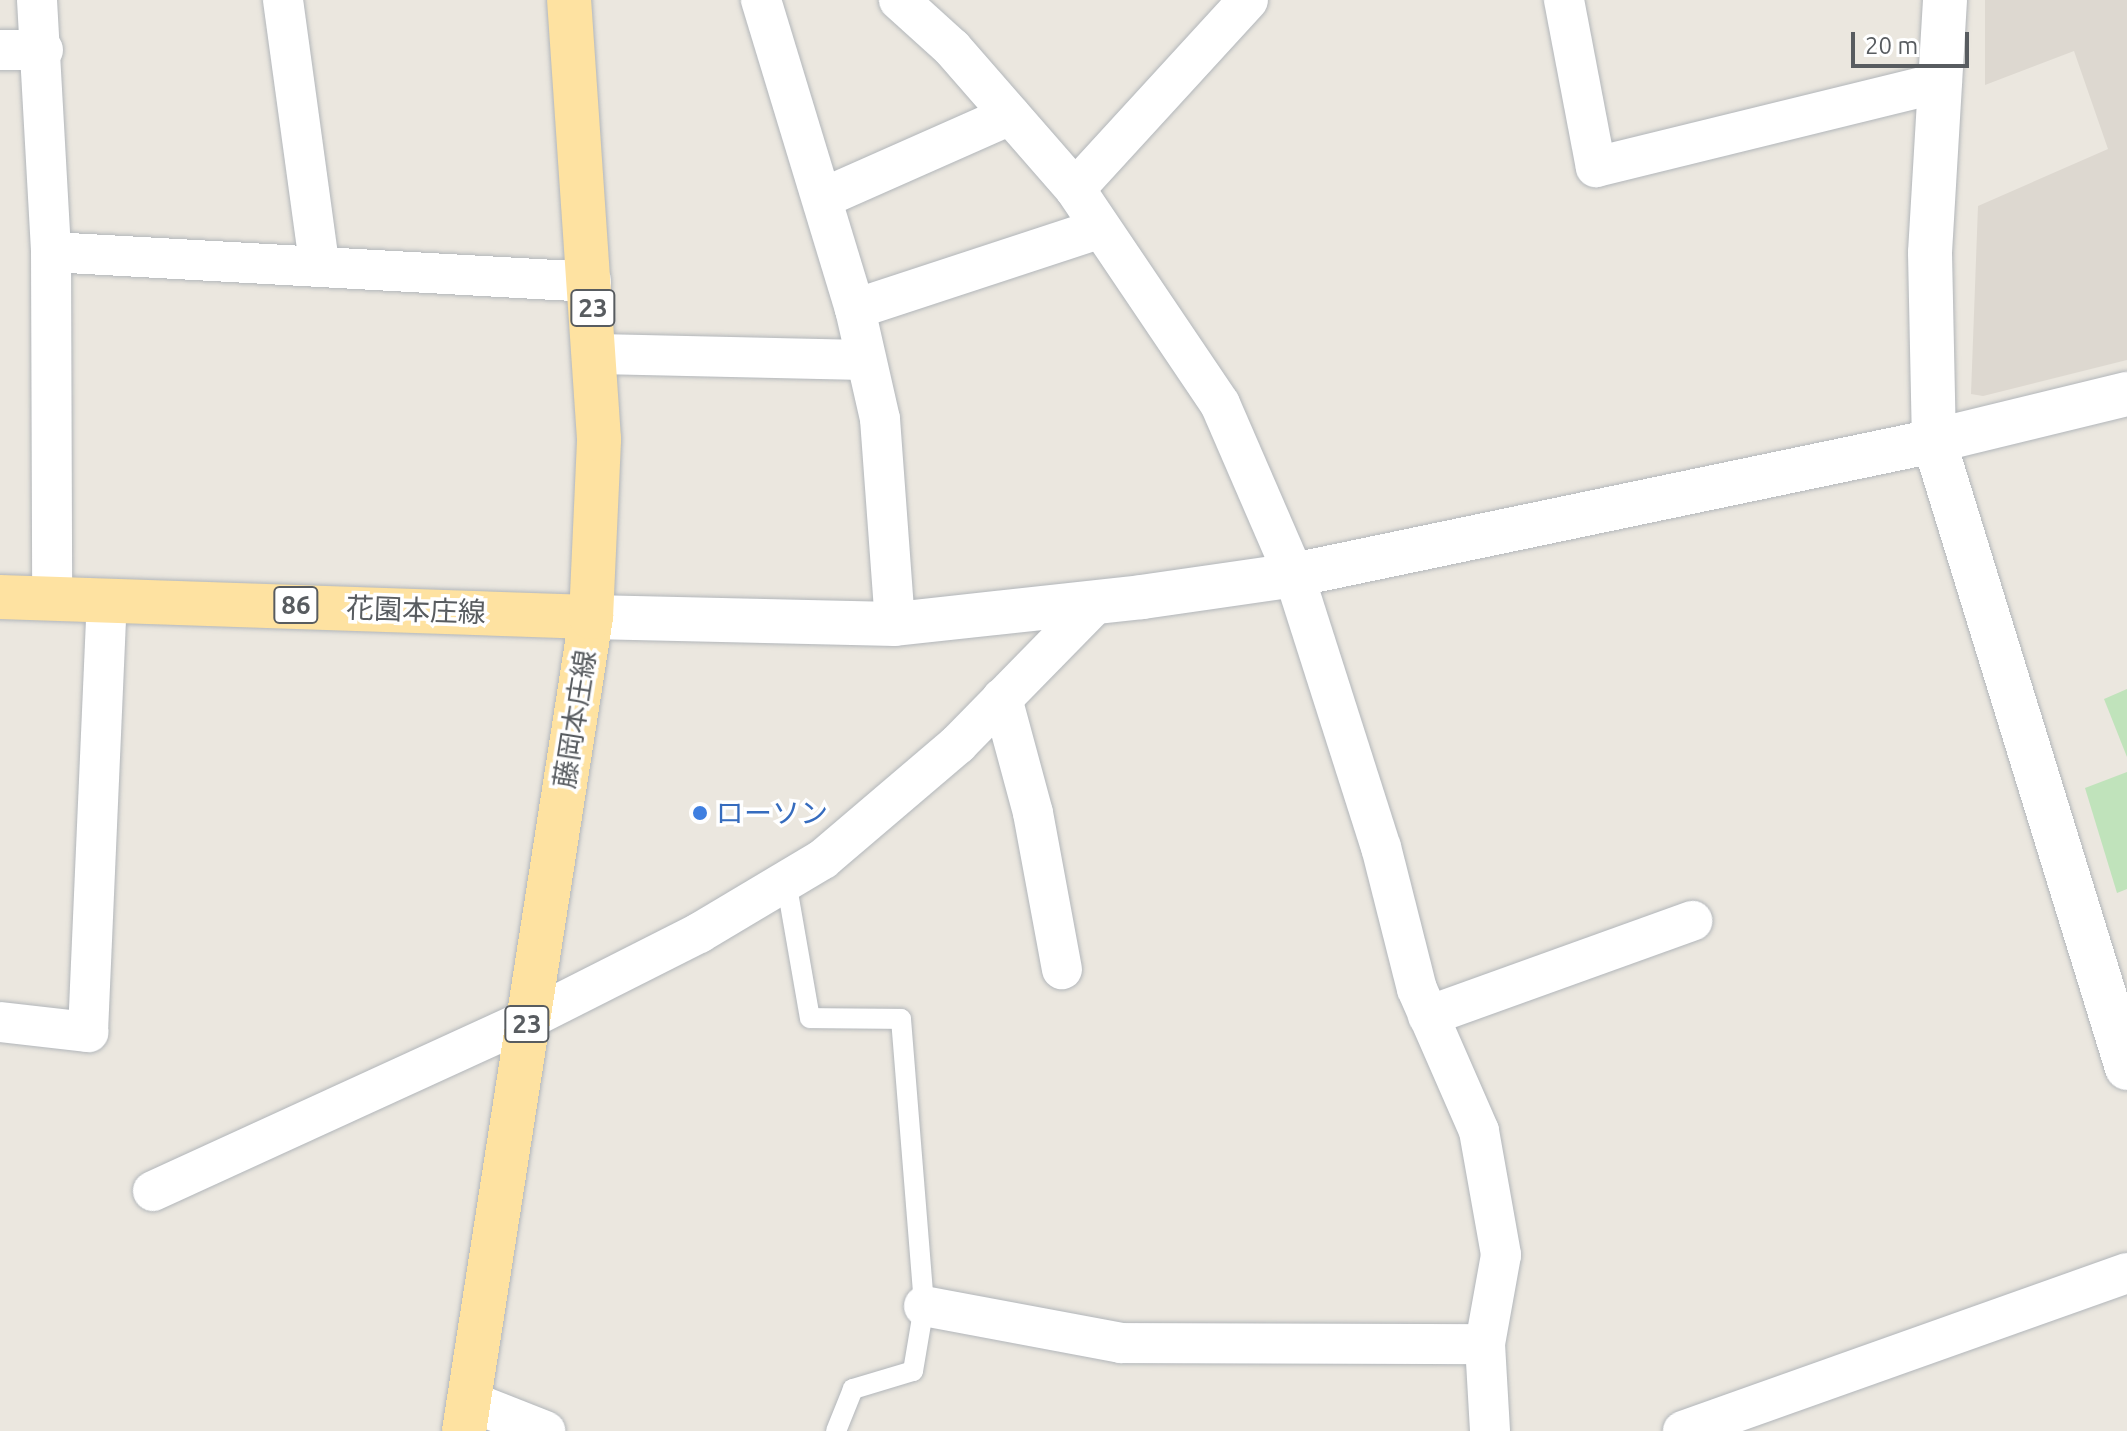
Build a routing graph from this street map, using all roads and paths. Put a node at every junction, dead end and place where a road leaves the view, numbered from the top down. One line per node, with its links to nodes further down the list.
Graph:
1 (37, 0): 10 (street)
2 (283, 0): 17 (street)
3 (569, 0): 18 (main road, 藤岡本庄線 / 23)
4 (761, 0): 14 (street)
5 (899, 0): 12 (street)
6 (1248, 0): 13 (street)
7 (1564, 0): 11 (street)
8 (1945, 0): 11 (street)
9 (0, 50): 10 (street)
10 (43, 50): 16 (street)
11 (1942, 82): 23 (street)
12 (1010, 115): 13 (street); 14 (street)
13 (1075, 189): 15 (street)
14 (823, 198): 19 (street)
15 (1099, 229): 19 (street); 24 (street)
16 (51, 252): 17 (street); 26 (street)
17 (319, 263): 18 (street)
18 (591, 282): 20 (main road, 藤岡本庄線 / 23)
19 (855, 309): 21 (street)
20 (596, 354): 21 (street); 29 (main road, 藤岡本庄線 / 23)
21 (866, 360): 30 (street)
22 (2127, 394): 23 (street)
23 (1934, 441): 24 (street); 35 (street)
24 (1294, 575): 28 (street); 36 (street)
25 (0, 597): 26 (main road, 花園本庄線 / 86)
26 (52, 598): 27 (main road, 花園本庄線 / 86)
27 (107, 599): 29 (main road, 花園本庄線 / 86); 38 (street)
28 (1096, 603): 30 (street); 31 (street)
29 (591, 617): 30 (street); 37 (main road, 藤岡本庄線 / 23)
30 (895, 624)
31 (1002, 698): 32 (street); 34 (street)
32 (786, 881): 37 (street); 42 (lane)
33 (1692, 921): 36 (street)
34 (1062, 969)
35 (2118, 1015): 39 (street)
36 (1428, 1016): 43 (street)
37 (527, 1020): 40 (street); 44 (main road, 藤岡本庄線 / 23)
38 (0, 1022)
39 (2127, 1068)
40 (153, 1191)
41 (2127, 1273): 48 (street)
42 (924, 1306): 43 (street); 46 (lane)
43 (1485, 1344): 47 (street)
44 (466, 1416): 45 (street)
45 (545, 1431)
46 (836, 1431)
47 (1490, 1431)
48 (1683, 1431)

